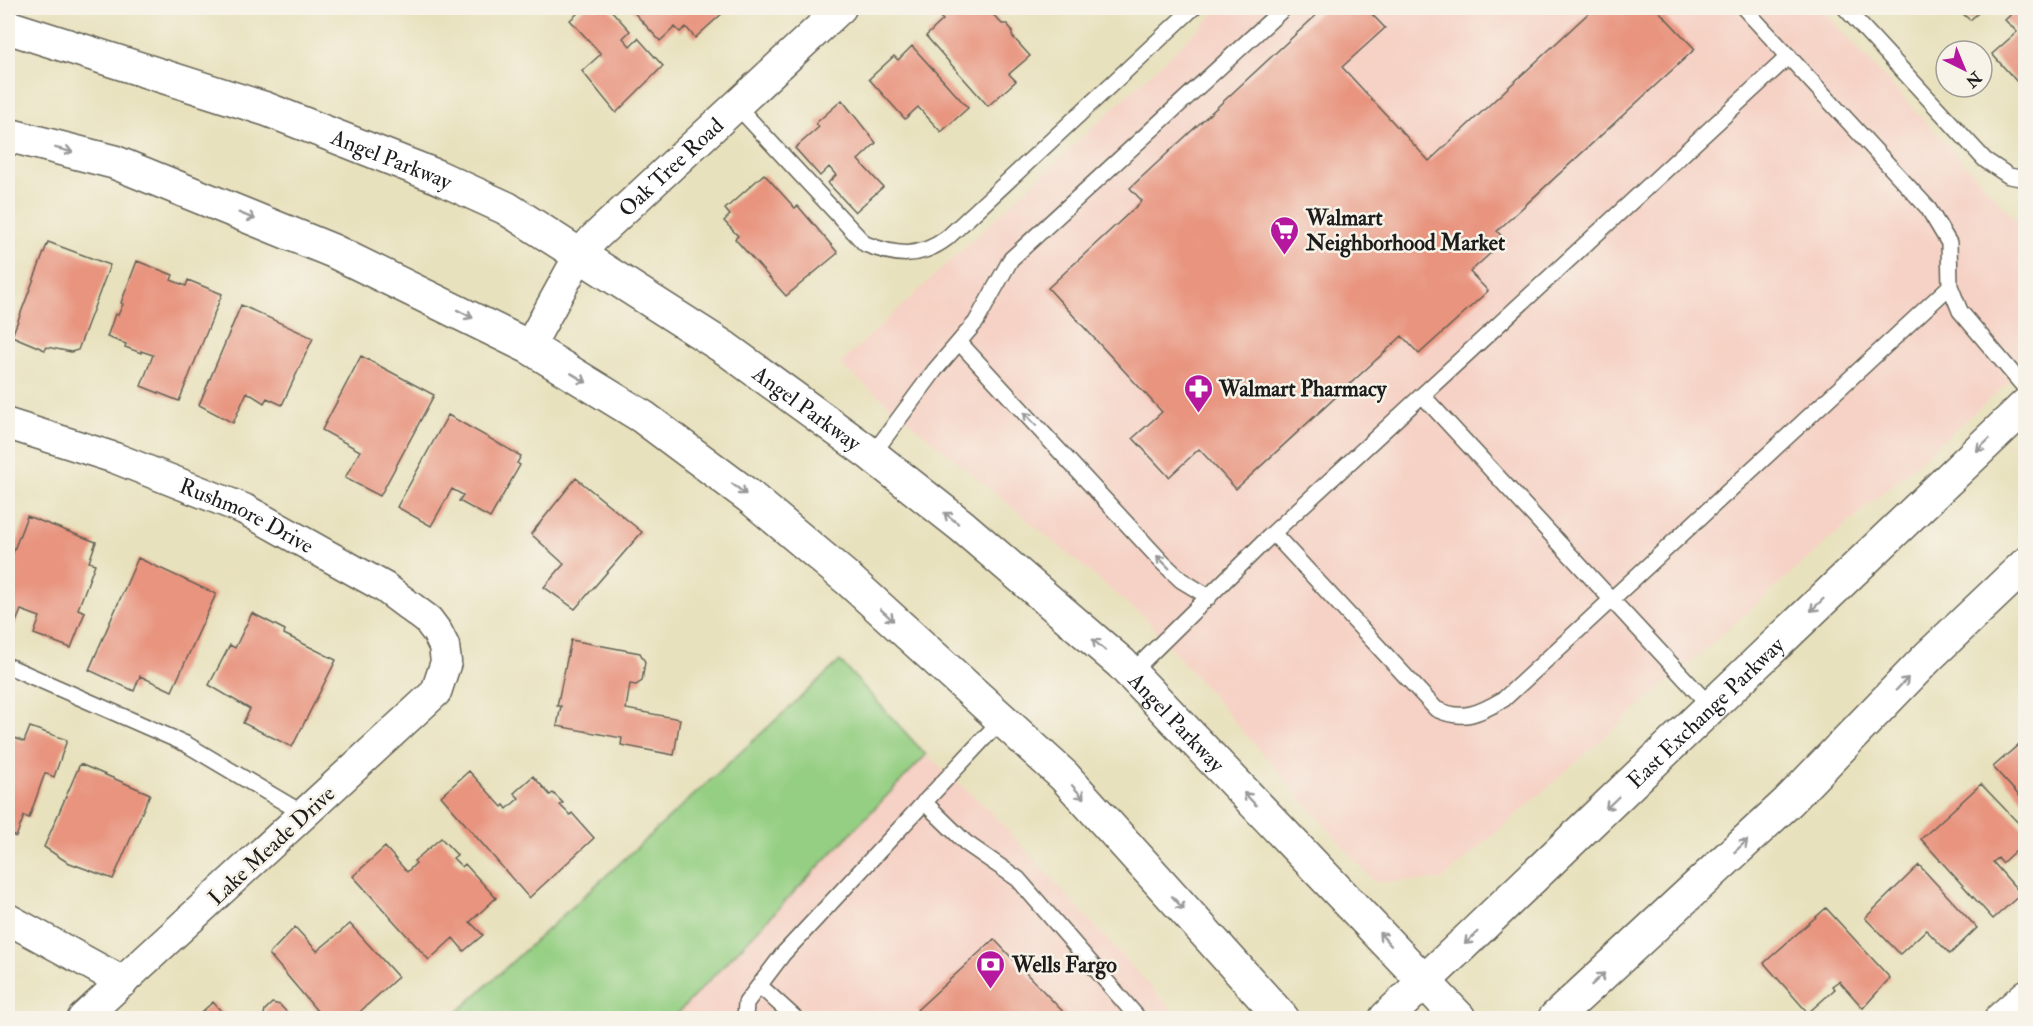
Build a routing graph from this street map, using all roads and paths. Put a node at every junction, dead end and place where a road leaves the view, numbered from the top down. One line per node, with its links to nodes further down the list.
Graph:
1 (841, 8): 8 (street, Oak Tree Road)
2 (1193, 8): 8 (lane)
3 (1284, 8): 13 (lane)
4 (1744, 8): 7 (lane)
5 (1845, 8): 10 (lane)
6 (8, 27): 11 (main road, Angel Parkway)
7 (1789, 56): 12 (lane); 16 (lane)
8 (736, 105): 11 (street, Oak Tree Road)
9 (8, 135): 14 (main road, one-way to 14)
10 (2025, 179)
11 (580, 254): 14 (street, Oak Tree Road); 19 (main road, Angel Parkway)
12 (1950, 286): 15 (lane); 23 (lane)
13 (959, 342): 19 (lane); 22 (lane, one-way to 13)
14 (529, 348): 28 (main road, one-way to 28)
15 (2025, 389)
16 (1422, 395): 20 (lane); 23 (lane)
17 (2025, 405): 27 (main road, East Exchange Parkway, one-way to 27)
18 (8, 424): 24 (street, Rushmore Drive)
19 (872, 455): 26 (main road, Angel Parkway, one-way to 19)
20 (1273, 533): 22 (lane); 23 (lane)
21 (2025, 564): 43 (main road, one-way to 21)
22 (1209, 597): 26 (lane)
23 (1611, 600): 27 (lane)
24 (446, 662): 30 (street, Lake Meade Drive)
25 (8, 666): 30 (lane)
26 (1131, 673): 33 (main road, Angel Parkway, one-way to 26)
27 (1711, 707): 33 (main road, East Exchange Parkway, one-way to 33)
28 (1002, 719): 29 (lane); 40 (main road, one-way to 40)
29 (924, 802): 34 (lane); 39 (lane)
30 (304, 814): 32 (street, Lake Meade Drive)
31 (8, 919): 32 (street)
32 (123, 982): 36 (street, Lake Meade Drive)
33 (1425, 982): 41 (main road, East Exchange Parkway); 42 (main road, Angel Parkway)
34 (760, 986): 37 (lane); 38 (lane)
35 (2025, 995): 44 (street)
36 (83, 1018)
37 (745, 1018)
38 (795, 1018)
39 (1138, 1018)
40 (1282, 1018)
41 (1386, 1018)
42 (1459, 1018)
43 (1555, 1018)
44 (2000, 1018)

